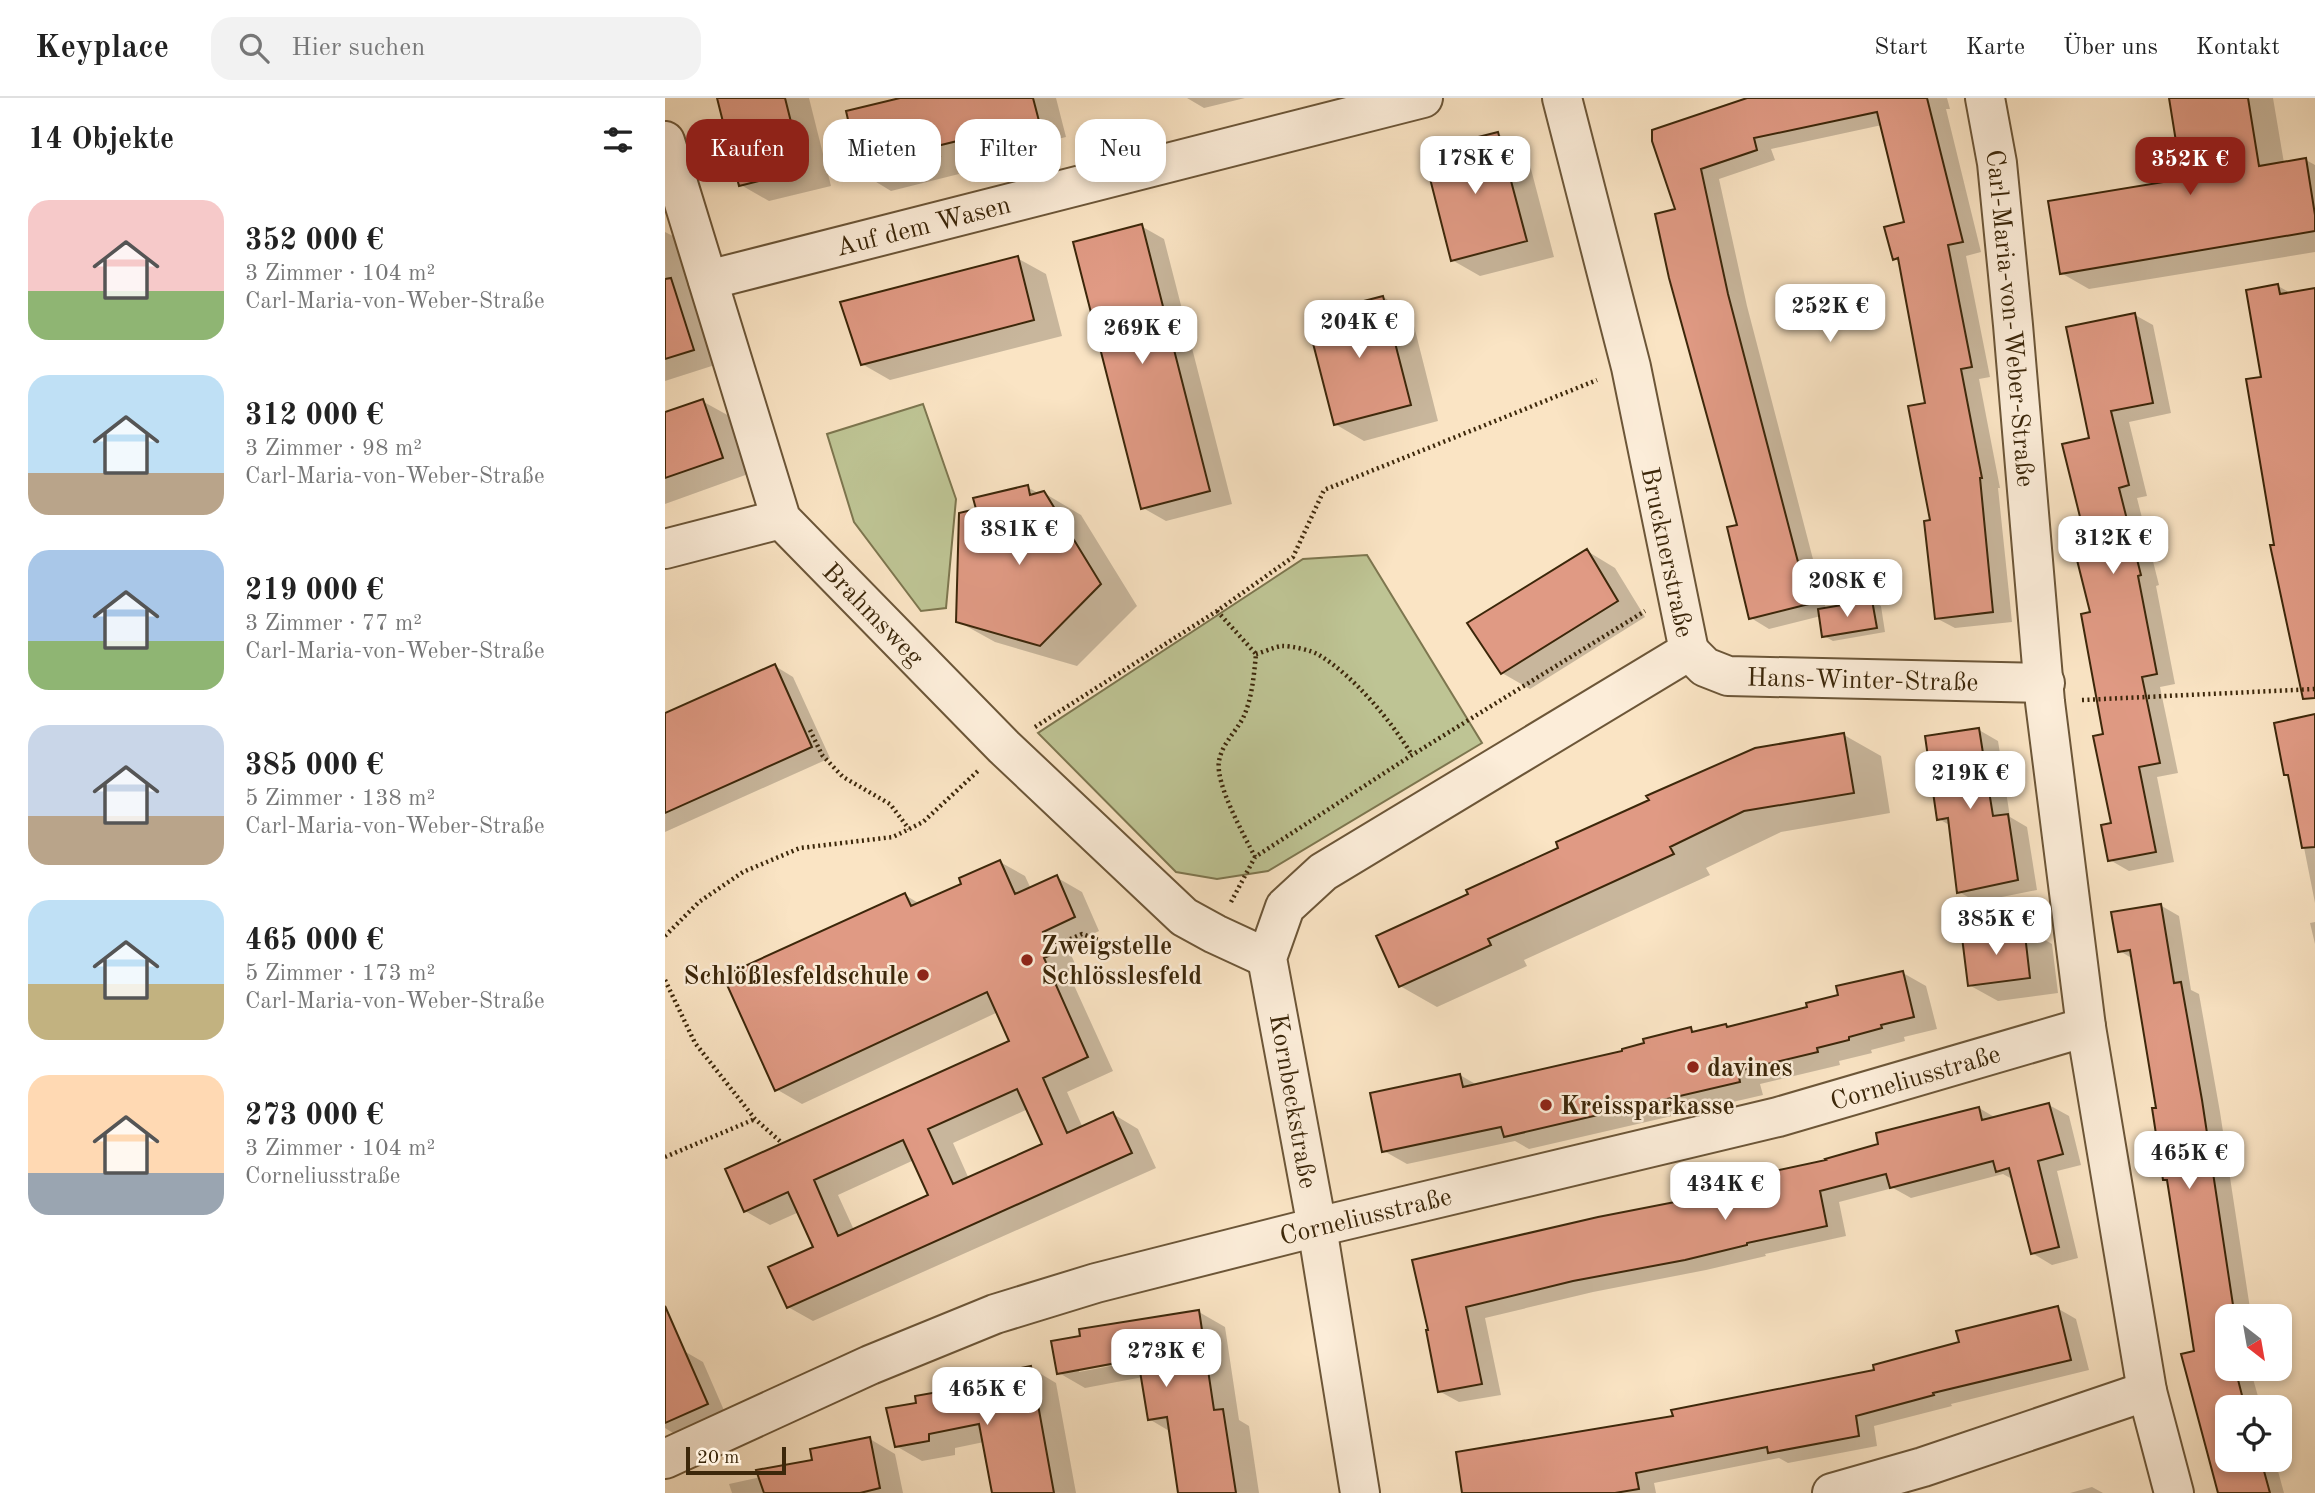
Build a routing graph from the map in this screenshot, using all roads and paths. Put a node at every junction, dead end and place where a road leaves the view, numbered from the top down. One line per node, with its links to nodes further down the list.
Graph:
1 (1423, 98): 5 (street, Auf dem Wasen)
2 (1562, 98): 6 (street, Brucknerstraße)
3 (1986, 98): 14 (street, Carl-Maria-von-Weber-Straße)
4 (665, 144): 5 (street, Brahmsweg)
5 (708, 280): 7 (street, Brahmsweg)
6 (1631, 367): 9 (street, Brucknerstraße); 10 (path)
7 (782, 519): 8 (street); 16 (street, Brahmsweg)
8 (665, 549)
9 (1676, 592): 11 (street, Brucknerstraße); 17 (path)
10 (1217, 611): 12 (path); 16 (path)
11 (1689, 651): 14 (street, Hans-Winter-Straße); 23 (street, Brucknerstraße)
12 (1256, 654): 17 (path); 19 (path)
13 (2315, 689): 14 (path)
14 (2045, 693): 25 (street, Carl-Maria-von-Weber-Straße)
15 (810, 730): 18 (path)
16 (1004, 747): 18 (path); 20 (street, Brahmsweg)
17 (1412, 755): 19 (path)
18 (909, 829): 21 (path)
19 (1255, 857): 20 (path)
20 (1199, 925): 22 (path); 23 (street, Brahmsweg)
21 (665, 936)
22 (1050, 948)
23 (1267, 958): 29 (street, Kornbeckstraße)
24 (665, 980): 26 (path)
25 (2086, 1027): 29 (street, Corneliusstraße); 30 (street, Carl-Maria-von-Weber-Straße)
26 (755, 1119): 27 (path); 28 (path)
27 (782, 1143)
28 (665, 1157)
29 (1317, 1227): 31 (street, Corneliusstraße); 32 (street, Kornbeckstraße)
30 (2147, 1391): 33 (street); 34 (street, Carl-Maria-von-Weber-Straße)
31 (665, 1459)
32 (1360, 1493)
33 (1832, 1493)
34 (2174, 1493)

